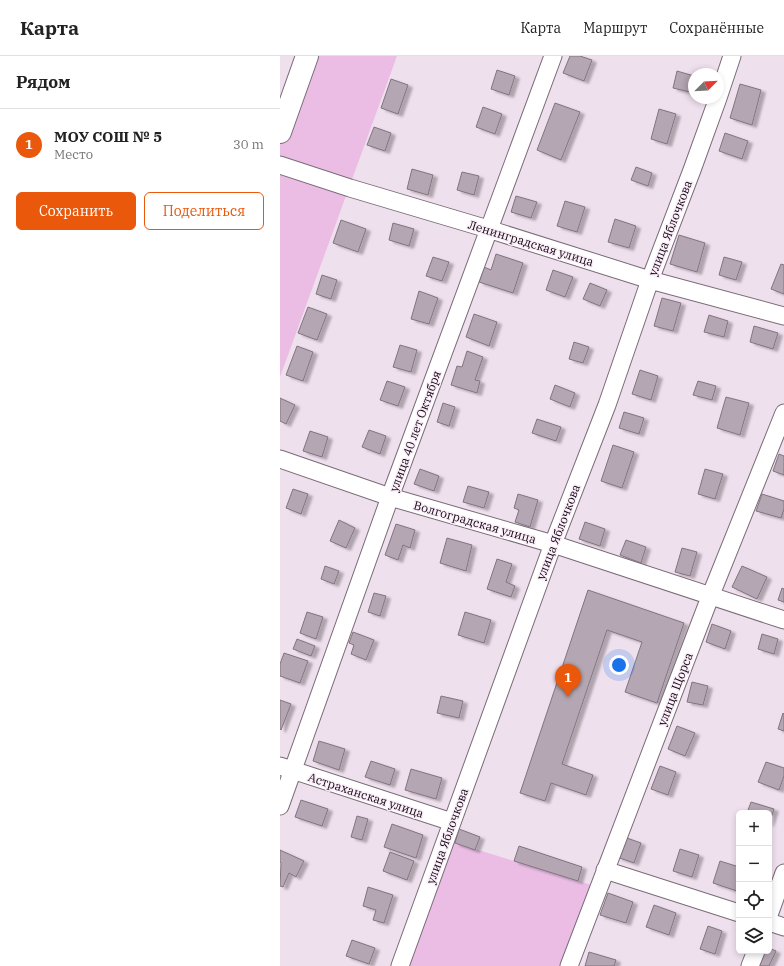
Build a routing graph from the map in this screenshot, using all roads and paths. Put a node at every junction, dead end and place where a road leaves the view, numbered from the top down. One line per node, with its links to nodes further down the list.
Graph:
1 (307, 56): 6 (street)
2 (553, 56): 8 (street, улица 40 лет Октября)
3 (732, 56): 4 (street, улица Яблочкова)
4 (724, 80)
5 (716, 104): 9 (street, улица Яблочкова)
6 (280, 132)
7 (280, 165): 8 (street, Ленинградская улица)
8 (488, 229): 9 (street, Ленинградская улица); 13 (street, улица 40 лет Октября)
9 (650, 280): 10 (street, Ленинградская улица); 14 (street, улица Яблочкова)
10 (784, 316)
11 (784, 413): 15 (street, улица Щорса)
12 (280, 459): 13 (street, Волгоградская улица)
13 (390, 497): 14 (street, Волгоградская улица); 17 (street, улица 40 лет Октября)
14 (553, 544): 15 (street, Волгоградская улица); 19 (street, улица Яблочкова)
15 (710, 597): 16 (street, Волгоградская улица); 20 (street, улица Щорса)
16 (784, 620)
17 (286, 769): 18 (street, улица 40 лет Октября); 19 (street, Астраханская улица)
18 (280, 806)
19 (452, 822): 27 (street, улица Яблочкова)
20 (604, 870): 23 (street); 28 (street, улица Щорса)
21 (784, 873): 22 (street)
22 (772, 907)
23 (736, 911)
24 (772, 923): 25 (street)
25 (784, 927)
26 (755, 954): 29 (street)
27 (400, 966)
28 (569, 966)
29 (750, 966)

